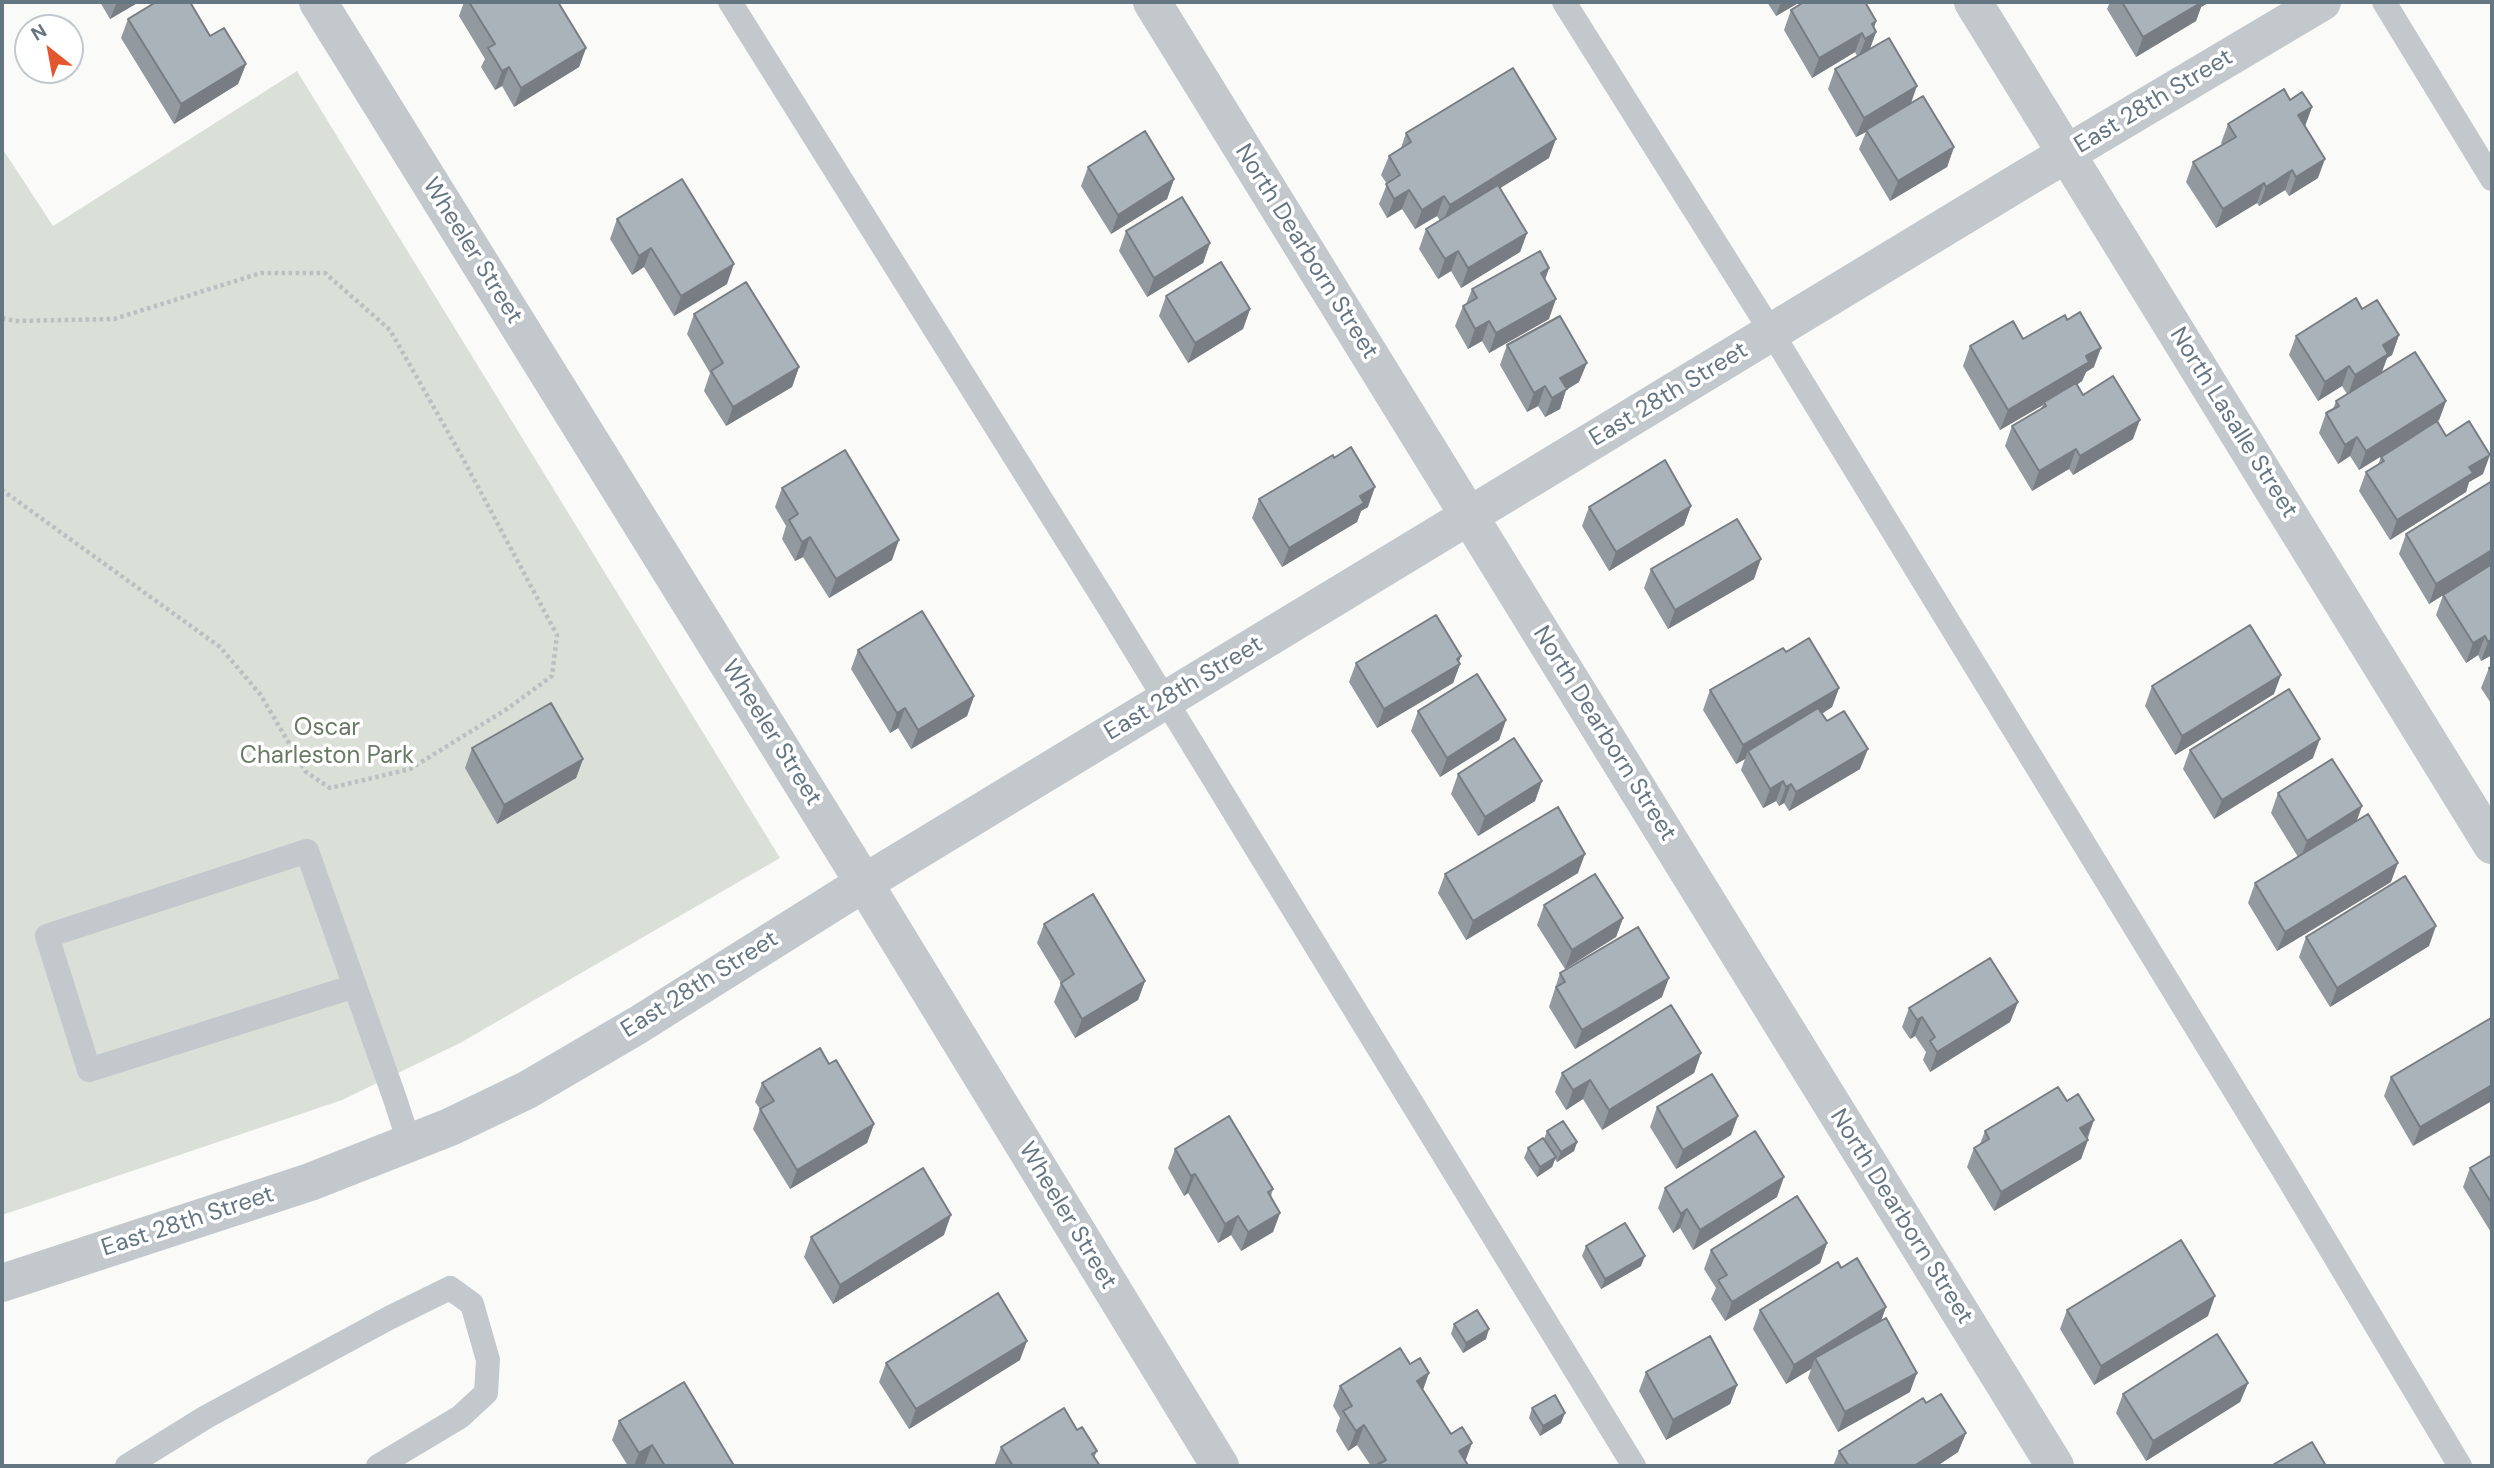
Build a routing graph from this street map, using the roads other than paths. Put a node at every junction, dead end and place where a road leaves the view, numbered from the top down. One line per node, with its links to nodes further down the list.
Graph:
1 (318, 2): 14 (street, Wheeler Street)
2 (730, 2): 12 (lane)
3 (1152, 2): 11 (street, North Dearborn Street)
4 (1564, 2): 10 (lane)
5 (1973, 2): 8 (street, North Lasalle Street)
6 (2322, 2): 8 (street, East 28th Street)
7 (2384, 2): 9 (lane)
8 (2067, 154): 10 (street, East 28th Street); 13 (street, North Lasalle Street)
9 (2492, 178)
10 (1772, 333): 11 (street, East 28th Street); 23 (lane)
11 (1469, 516): 12 (street, East 28th Street); 22 (street, North Dearborn Street)
12 (1165, 701): 14 (street, East 28th Street); 21 (lane)
13 (2492, 845)
14 (864, 884): 16 (street, East 28th Street); 20 (street, Wheeler Street)
15 (355, 986): 15 (lane); 16 (lane)
16 (409, 1142): 17 (street, East 28th Street)
17 (2, 1283)
18 (127, 1466): 19 (lane)
19 (378, 1466)
20 (1220, 1466)
21 (1634, 1466)
22 (2056, 1466)
23 (2460, 1466)

